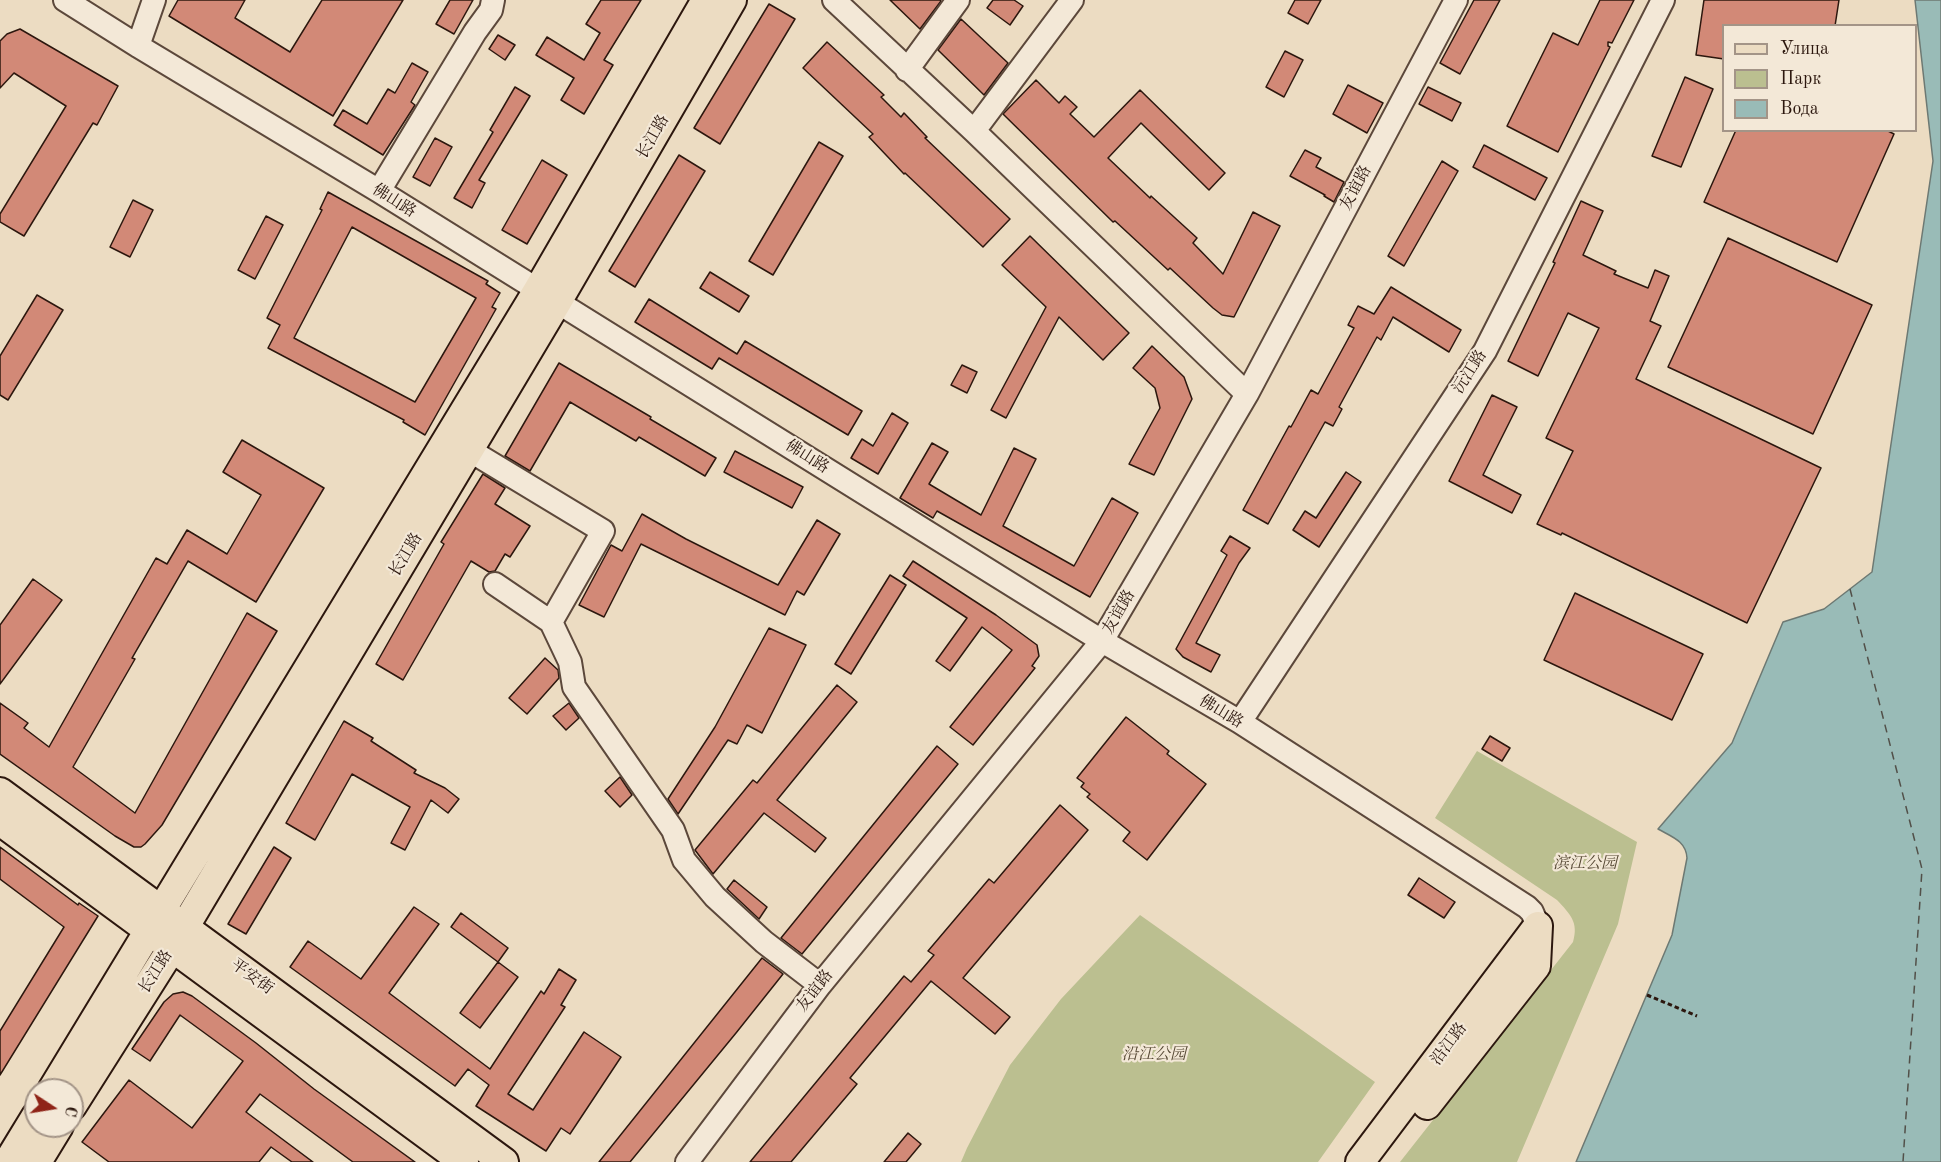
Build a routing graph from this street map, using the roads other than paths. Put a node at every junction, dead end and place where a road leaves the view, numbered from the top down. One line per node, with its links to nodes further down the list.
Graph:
1 (65, 0): 11 (street, 佛山路)
2 (154, 0): 11 (street)
3 (493, 0): 14 (street)
4 (706, 0): 15 (main road, 长江路)
5 (732, 0): 15 (main road, 长江路)
6 (958, 0): 12 (street)
7 (1072, 0): 13 (street)
8 (1456, 0): 16 (street, 友谊路)
9 (1663, 0): 21 (street, 沅江路)
10 (842, 3): 12 (street)
11 (138, 46): 14 (street, 佛山路)
12 (907, 70): 13 (street)
13 (974, 131): 16 (street)
14 (379, 191): 15 (street, 佛山路)
15 (548, 296): 17 (main road, 长江路); 20 (street, 佛山路); 25 (main road, 长江路)
16 (1247, 394): 20 (street, 友谊路)
17 (469, 450): 19 (street); 25 (main road, 长江路)
18 (495, 584): 19 (street)
19 (551, 622): 26 (street)
20 (1102, 641): 21 (street, 佛山路); 26 (street, 友谊路)
21 (1240, 722): 24 (street, 佛山路)
22 (0, 792): 25 (main road, 平安街)
23 (0, 821): 25 (main road, 平安街)
24 (1538, 926): 36 (main road, 沿江路); 37 (main road)
25 (167, 929): 27 (main road, 长江路); 28 (main road, 长江路); 33 (main road, 平安街); 34 (main road, 平安街)
26 (820, 985): 35 (street, 友谊路)
27 (61, 1078)
28 (84, 1084)
29 (24, 1136): 31 (main road)
30 (52, 1138): 32 (main road)
31 (8, 1162)
32 (37, 1162)
33 (464, 1162)
34 (504, 1162)
35 (687, 1162)
36 (1360, 1162)
37 (1382, 1162)

